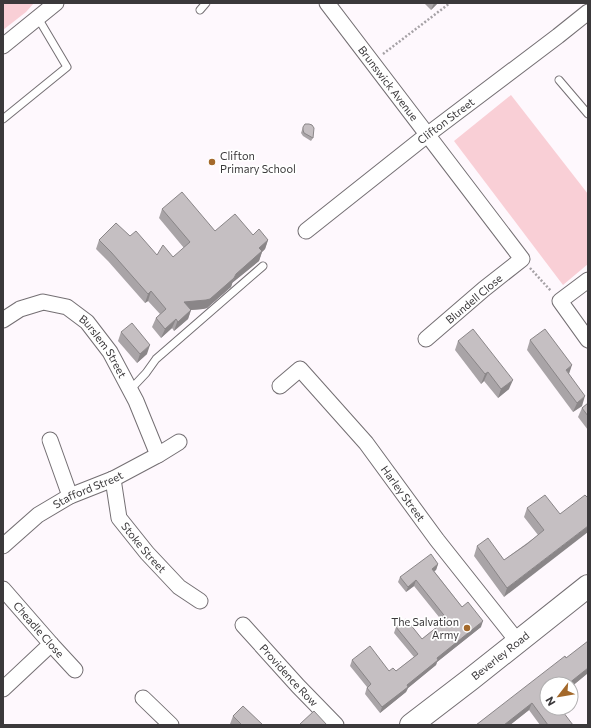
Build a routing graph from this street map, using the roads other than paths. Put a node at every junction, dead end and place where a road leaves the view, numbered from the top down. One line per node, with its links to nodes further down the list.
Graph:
1 (56, 3): 6 (street)
2 (206, 3): 4 (lane)
3 (334, 5): 11 (street, Brunswick Avenue)
4 (200, 10)
5 (588, 12): 11 (street, Clifton Street)
6 (38, 18): 7 (street); 10 (lane)
7 (3, 46)
8 (559, 80): 9 (lane)
9 (588, 114)
10 (3, 119)
11 (427, 135): 12 (street, Clifton Street); 13 (street, Brunswick Avenue)
12 (306, 231)
13 (522, 259): 17 (street, Blundell Close)
14 (263, 266): 20 (lane)
15 (588, 280): 18 (street)
16 (3, 320): 20 (street, Burslem Street)
17 (426, 339)
18 (588, 340)
19 (280, 386): 31 (street, Harley Street)
20 (130, 390): 23 (street, Burslem Street)
21 (50, 440): 25 (street)
22 (179, 442): 23 (street, Stafford Street)
23 (158, 455): 24 (street, Stafford Street)
24 (113, 479): 25 (street, Stafford Street); 29 (street, Stoke Street)
25 (70, 496): 26 (street, Stafford Street)
26 (3, 546)
27 (588, 586): 31 (main road, Beverley Road)
28 (3, 589): 32 (street, Cheadle Close)
29 (200, 601)
30 (243, 625): 37 (street, Providence Row)
31 (518, 642): 38 (main road, Beverley Road)
32 (50, 644): 33 (street, Cheadle Close); 34 (street)
33 (75, 670)
34 (3, 689)
35 (143, 698): 36 (street)
36 (171, 725)
37 (336, 725)
38 (411, 725)

